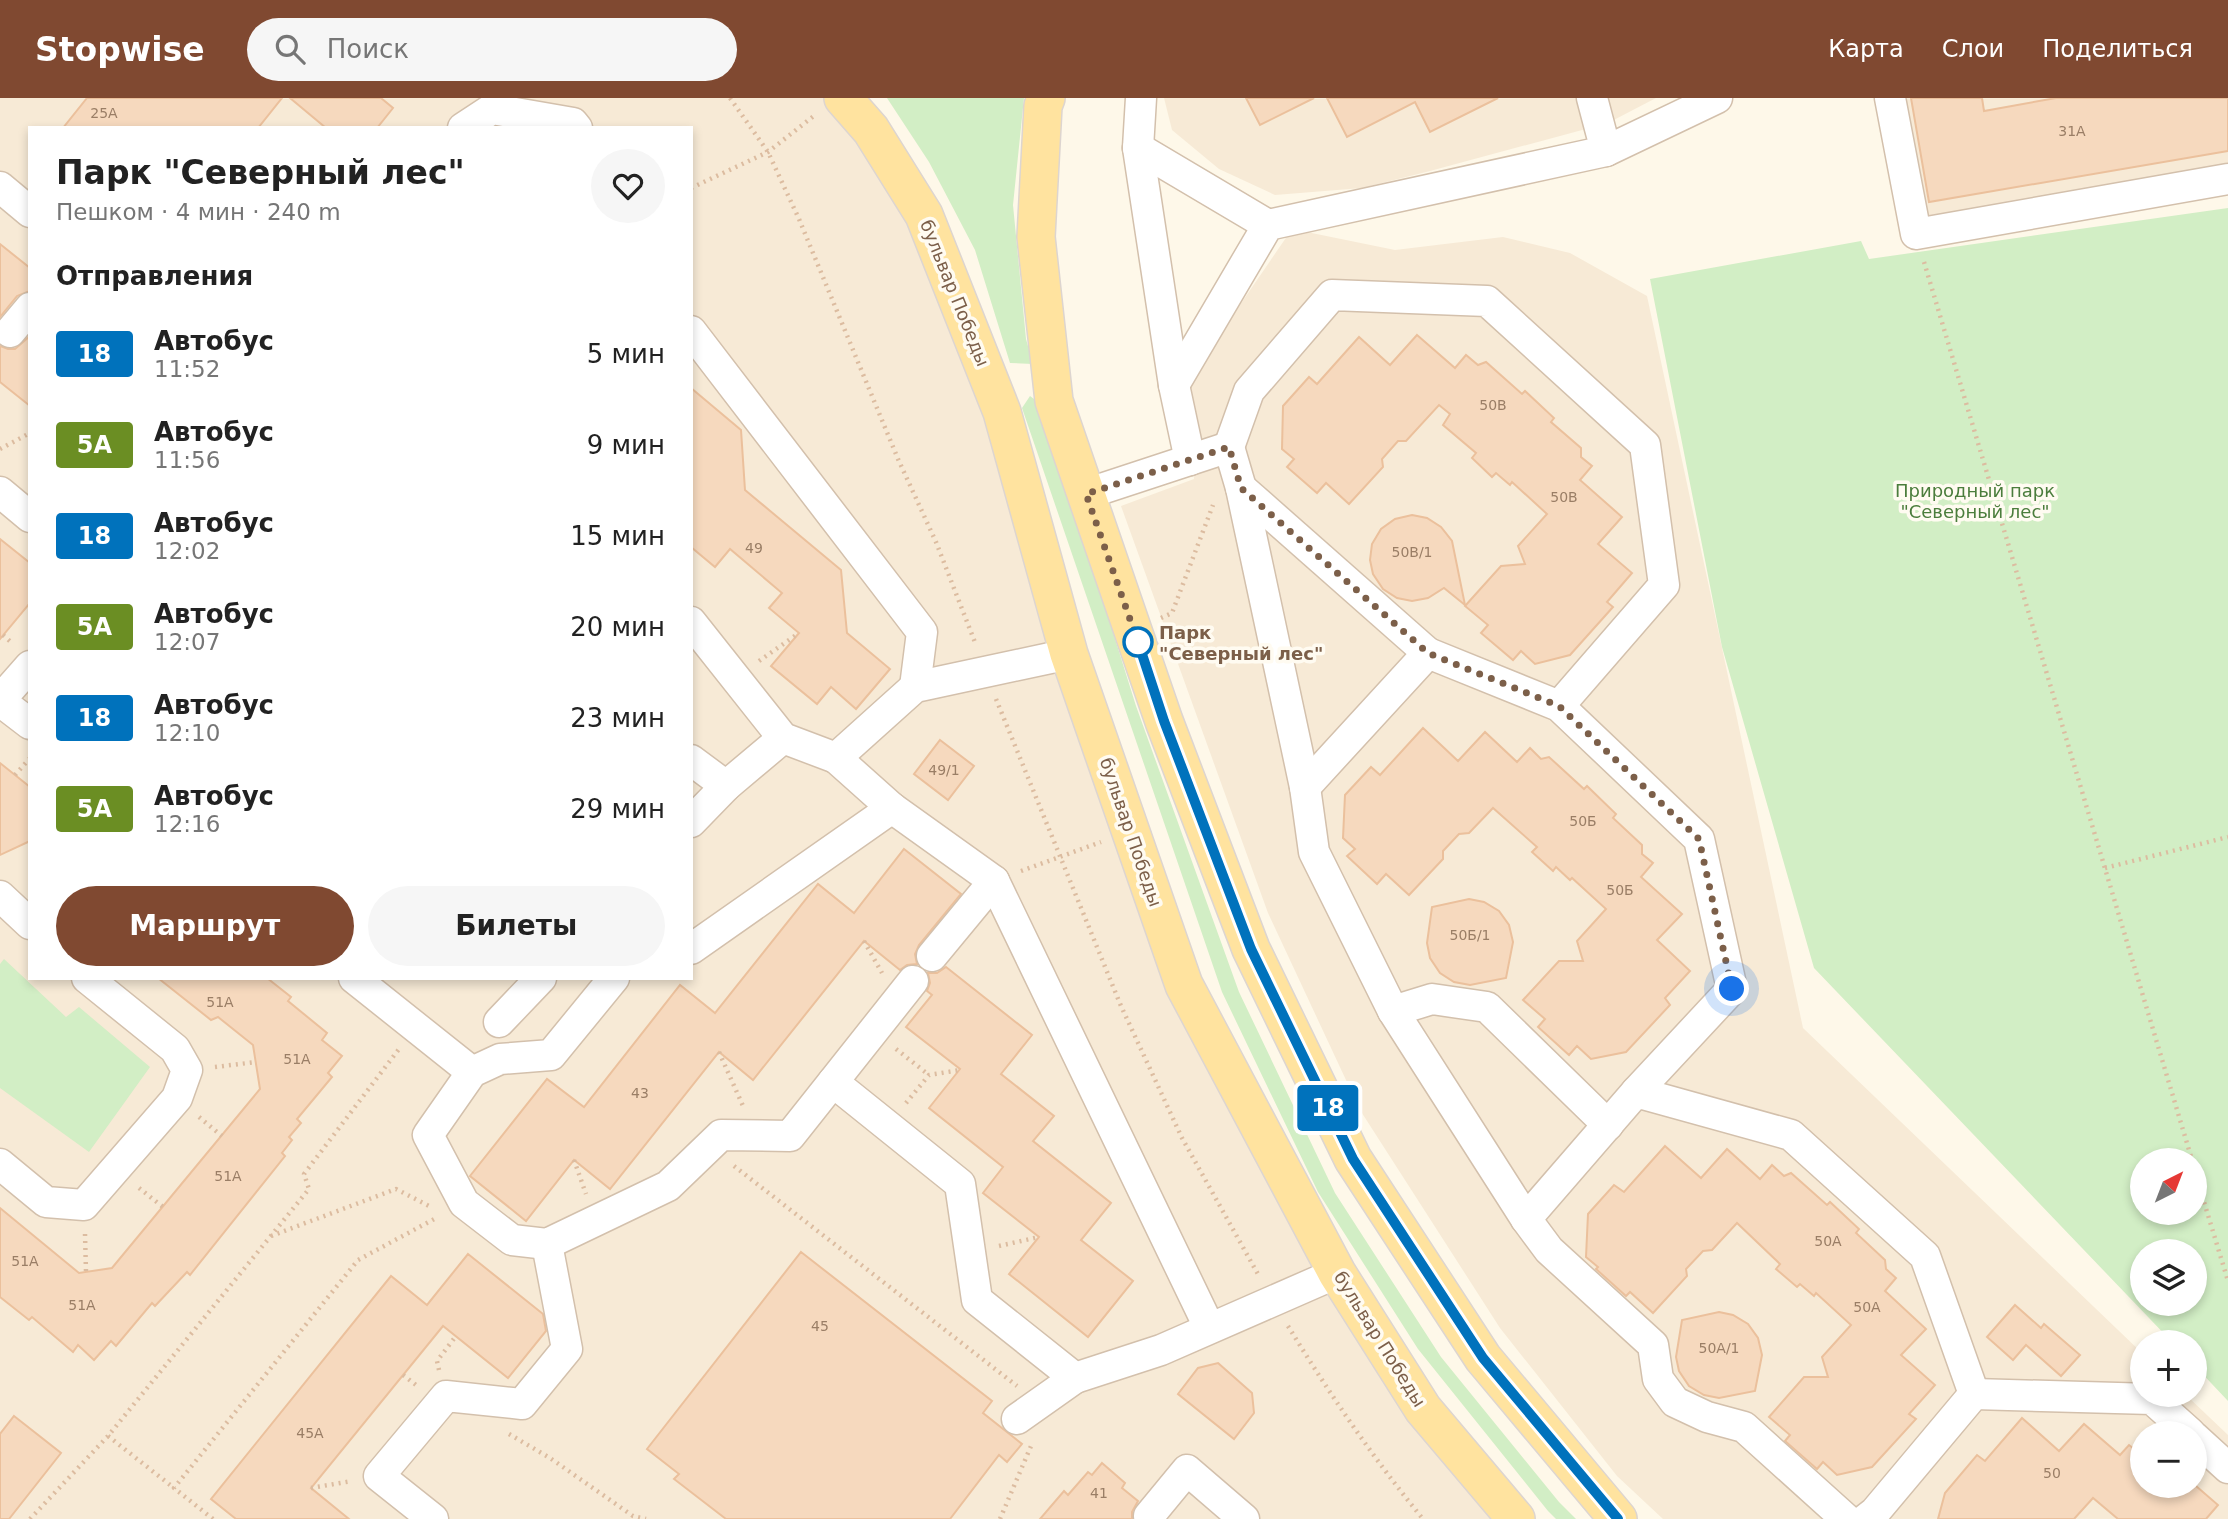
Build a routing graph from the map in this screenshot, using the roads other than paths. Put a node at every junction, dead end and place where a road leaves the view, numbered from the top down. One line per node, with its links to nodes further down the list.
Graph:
1 (1141, 98): 9 (lane)
2 (1592, 98): 10 (lane)
3 (1717, 98): 10 (lane)
4 (1890, 98): 11 (lane)
5 (855, 104): 19 (main road, бульвар Победы)
6 (1038, 105): 18 (main road)
7 (466, 126): 8 (lane)
8 (576, 126)
9 (1138, 148): 14 (lane); 20 (lane)
10 (1606, 152): 14 (lane)
11 (2228, 179)
12 (0, 187): 13 (lane)
13 (28, 210)
14 (1268, 225): 20 (lane)
15 (28, 310): 16 (lane)
16 (10, 332)
17 (693, 334): 33 (lane)
18 (1049, 355): 19 (main road); 21 (main road)
19 (986, 370): 22 (main road, бульвар Победы)
20 (1174, 385): 24 (lane)
21 (1054, 401): 22 (main road); 27 (main road)
22 (1002, 412): 31 (main road, бульвар Победы)
23 (1229, 447): 24 (lane); 25 (lane); 35 (lane)
24 (1189, 460): 27 (lane)
25 (1241, 488): 30 (lane); 41 (lane)
26 (0, 492): 28 (lane)
27 (1086, 494): 75 (main road)
28 (28, 515)
29 (693, 624): 37 (lane)
30 (1428, 653): 35 (lane); 41 (lane)
31 (1069, 654): 33 (lane); 63 (main road, бульвар Победы)
32 (28, 668): 34 (lane)
33 (915, 687): 38 (lane)
34 (0, 701): 36 (lane)
35 (1559, 706): 58 (lane)
36 (28, 722)
37 (783, 738): 38 (lane); 40 (lane)
38 (836, 758): 42 (lane)
39 (693, 761): 40 (lane)
40 (726, 786): 43 (lane)
41 (1305, 787): 54 (lane)
42 (892, 808): 44 (lane); 47 (lane)
43 (693, 820)
44 (993, 881): 48 (lane); 64 (lane)
45 (0, 896): 46 (lane)
46 (28, 922)
47 (693, 948)
48 (932, 957)
49 (89, 980): 60 (lane)
50 (357, 980): 56 (lane)
51 (539, 980): 55 (lane)
52 (612, 980): 56 (lane)
53 (913, 981): 57 (lane)
54 (1393, 1011): 59 (lane); 61 (lane)
55 (499, 1022)
56 (472, 1072): 62 (lane)
57 (833, 1082): 62 (lane); 65 (lane)
58 (1636, 1093): 59 (lane); 66 (lane)
59 (1608, 1125): 61 (lane)
60 (0, 1164)
61 (1525, 1219): 76 (lane)
62 (547, 1244): 72 (lane)
63 (1338, 1273): 64 (lane); 74 (main road, бульвар Победы)
64 (1209, 1327): 65 (lane)
65 (1074, 1378): 67 (lane)
66 (1974, 1394): 68 (lane); 77 (lane)
67 (1028, 1411)
68 (2177, 1421)
69 (2207, 1449): 70 (lane)
70 (2228, 1468)
71 (1149, 1516): 73 (lane)
72 (433, 1519)
73 (1244, 1519)
74 (1516, 1519)
75 (1618, 1519)
76 (1846, 1519)
77 (1866, 1519)

